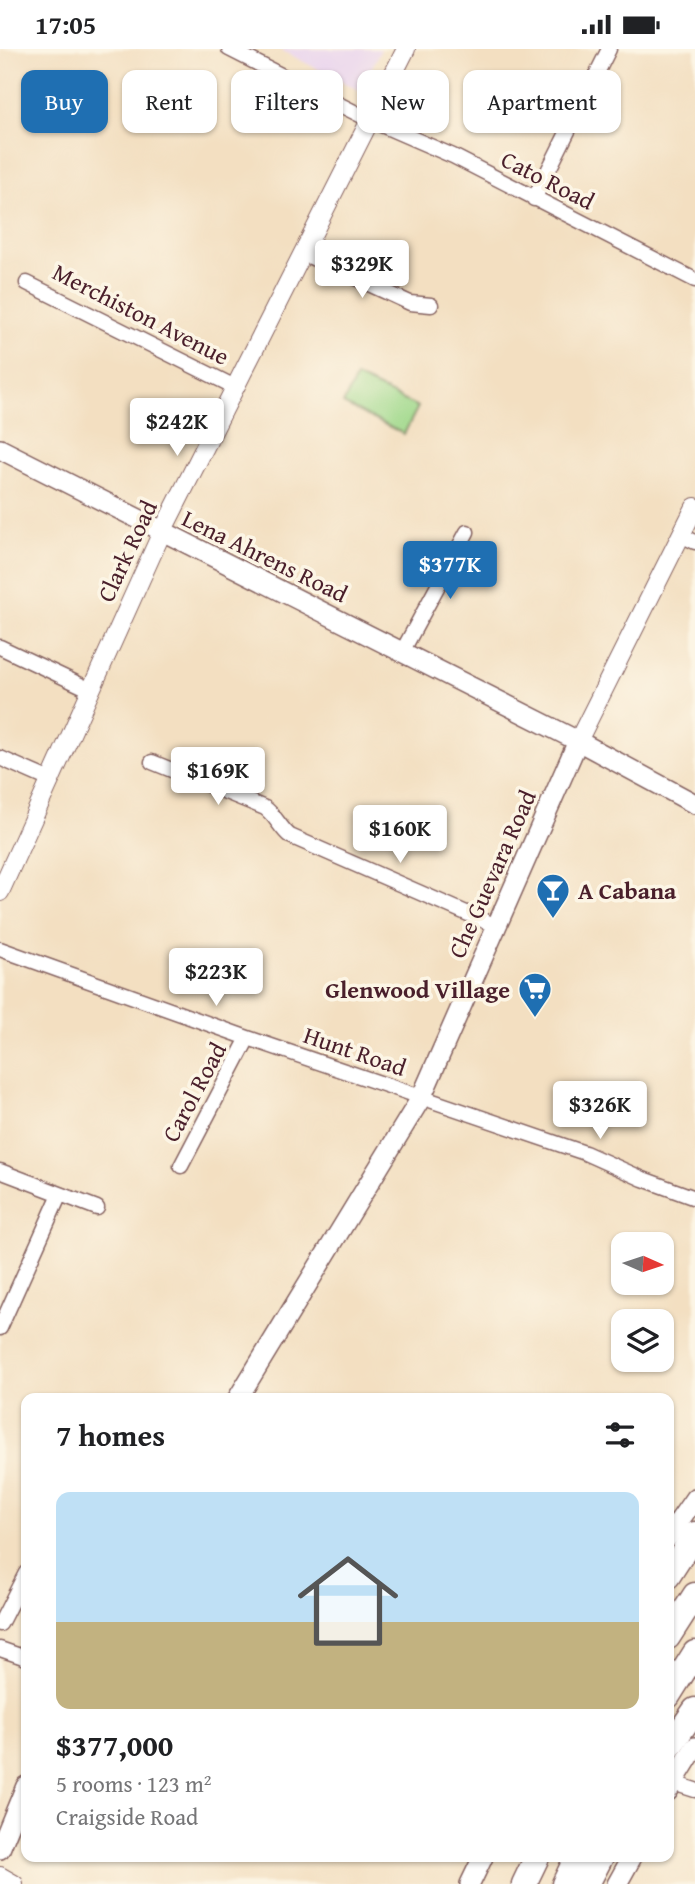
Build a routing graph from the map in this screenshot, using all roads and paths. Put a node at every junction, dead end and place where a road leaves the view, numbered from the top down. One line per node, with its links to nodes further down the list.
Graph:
1 (229, 49): 5 (street, Cato Road)
2 (406, 49): 4 (street, Clark Road)
3 (608, 49): 8 (street)
4 (395, 70)
5 (357, 113)
6 (363, 133): 9 (street, Clark Road)
7 (400, 133): 8 (street, Cato Road)
8 (534, 199): 10 (street, Cato Road)
9 (302, 253): 12 (street); 13 (street, Clark Road)
10 (695, 280)
11 (27, 283): 13 (street, Merchiston Avenue)
12 (431, 305)
13 (235, 387): 16 (street, Clark Road)
14 (0, 449): 16 (main road, Lena Ahrens Road)
15 (695, 507): 18 (street, Che Guevara Road)
16 (162, 532): 20 (main road, Lena Ahrens Road); 21 (street, Clark Road)
17 (467, 532): 20 (street)
18 (688, 539): 22 (street, Che Guevara Road)
19 (0, 647): 21 (street)
20 (402, 652): 22 (main road, Lena Ahrens Road)
21 (91, 690): 25 (street, Clark Road)
22 (578, 741): 26 (main road, Lena Ahrens Road); 28 (main road, Che Guevara Road)
23 (0, 758): 25 (street)
24 (152, 762): 28 (street)
25 (50, 780): 27 (street, Clark Road)
26 (695, 804)
27 (2, 881)
28 (496, 926): 31 (main road, Che Guevara Road)
29 (0, 949): 30 (street, Hunt Road)
30 (248, 1038): 31 (street, Hunt Road); 32 (street, Carol Road)
31 (421, 1097): 35 (street, Hunt Road); 38 (main road, Che Guevara Road)
32 (181, 1166)
33 (0, 1171): 34 (street)
34 (60, 1194): 36 (street); 37 (street)
35 (695, 1198)
36 (97, 1208)
37 (0, 1328)
38 (241, 1393)
39 (695, 1498): 40 (main road)
40 (674, 1529)
41 (695, 1534): 42 (highway)
42 (674, 1567)
43 (21, 1583): 45 (street)
44 (695, 1595): 46 (highway)
45 (0, 1624)
46 (674, 1628)
47 (0, 1649): 49 (street)
48 (695, 1653): 50 (highway)
49 (21, 1656)
50 (674, 1686)
51 (695, 1710): 52 (highway)
52 (674, 1740)
53 (695, 1747): 54 (main road)
54 (674, 1782)
55 (674, 1787): 56 (street)
56 (695, 1790)
57 (21, 1798): 58 (main road)
58 (0, 1849)
59 (481, 1862): 68 (main road)
60 (517, 1862): 69 (highway)
61 (535, 1862): 70 (highway)
62 (575, 1862): 71 (highway)
63 (598, 1862): 72 (highway)
64 (630, 1862): 66 (main road)
65 (0, 1876): 67 (street)
66 (622, 1883)
67 (14, 1884)
68 (470, 1884)
69 (506, 1884)
70 (524, 1884)
71 (564, 1884)
72 (587, 1884)

